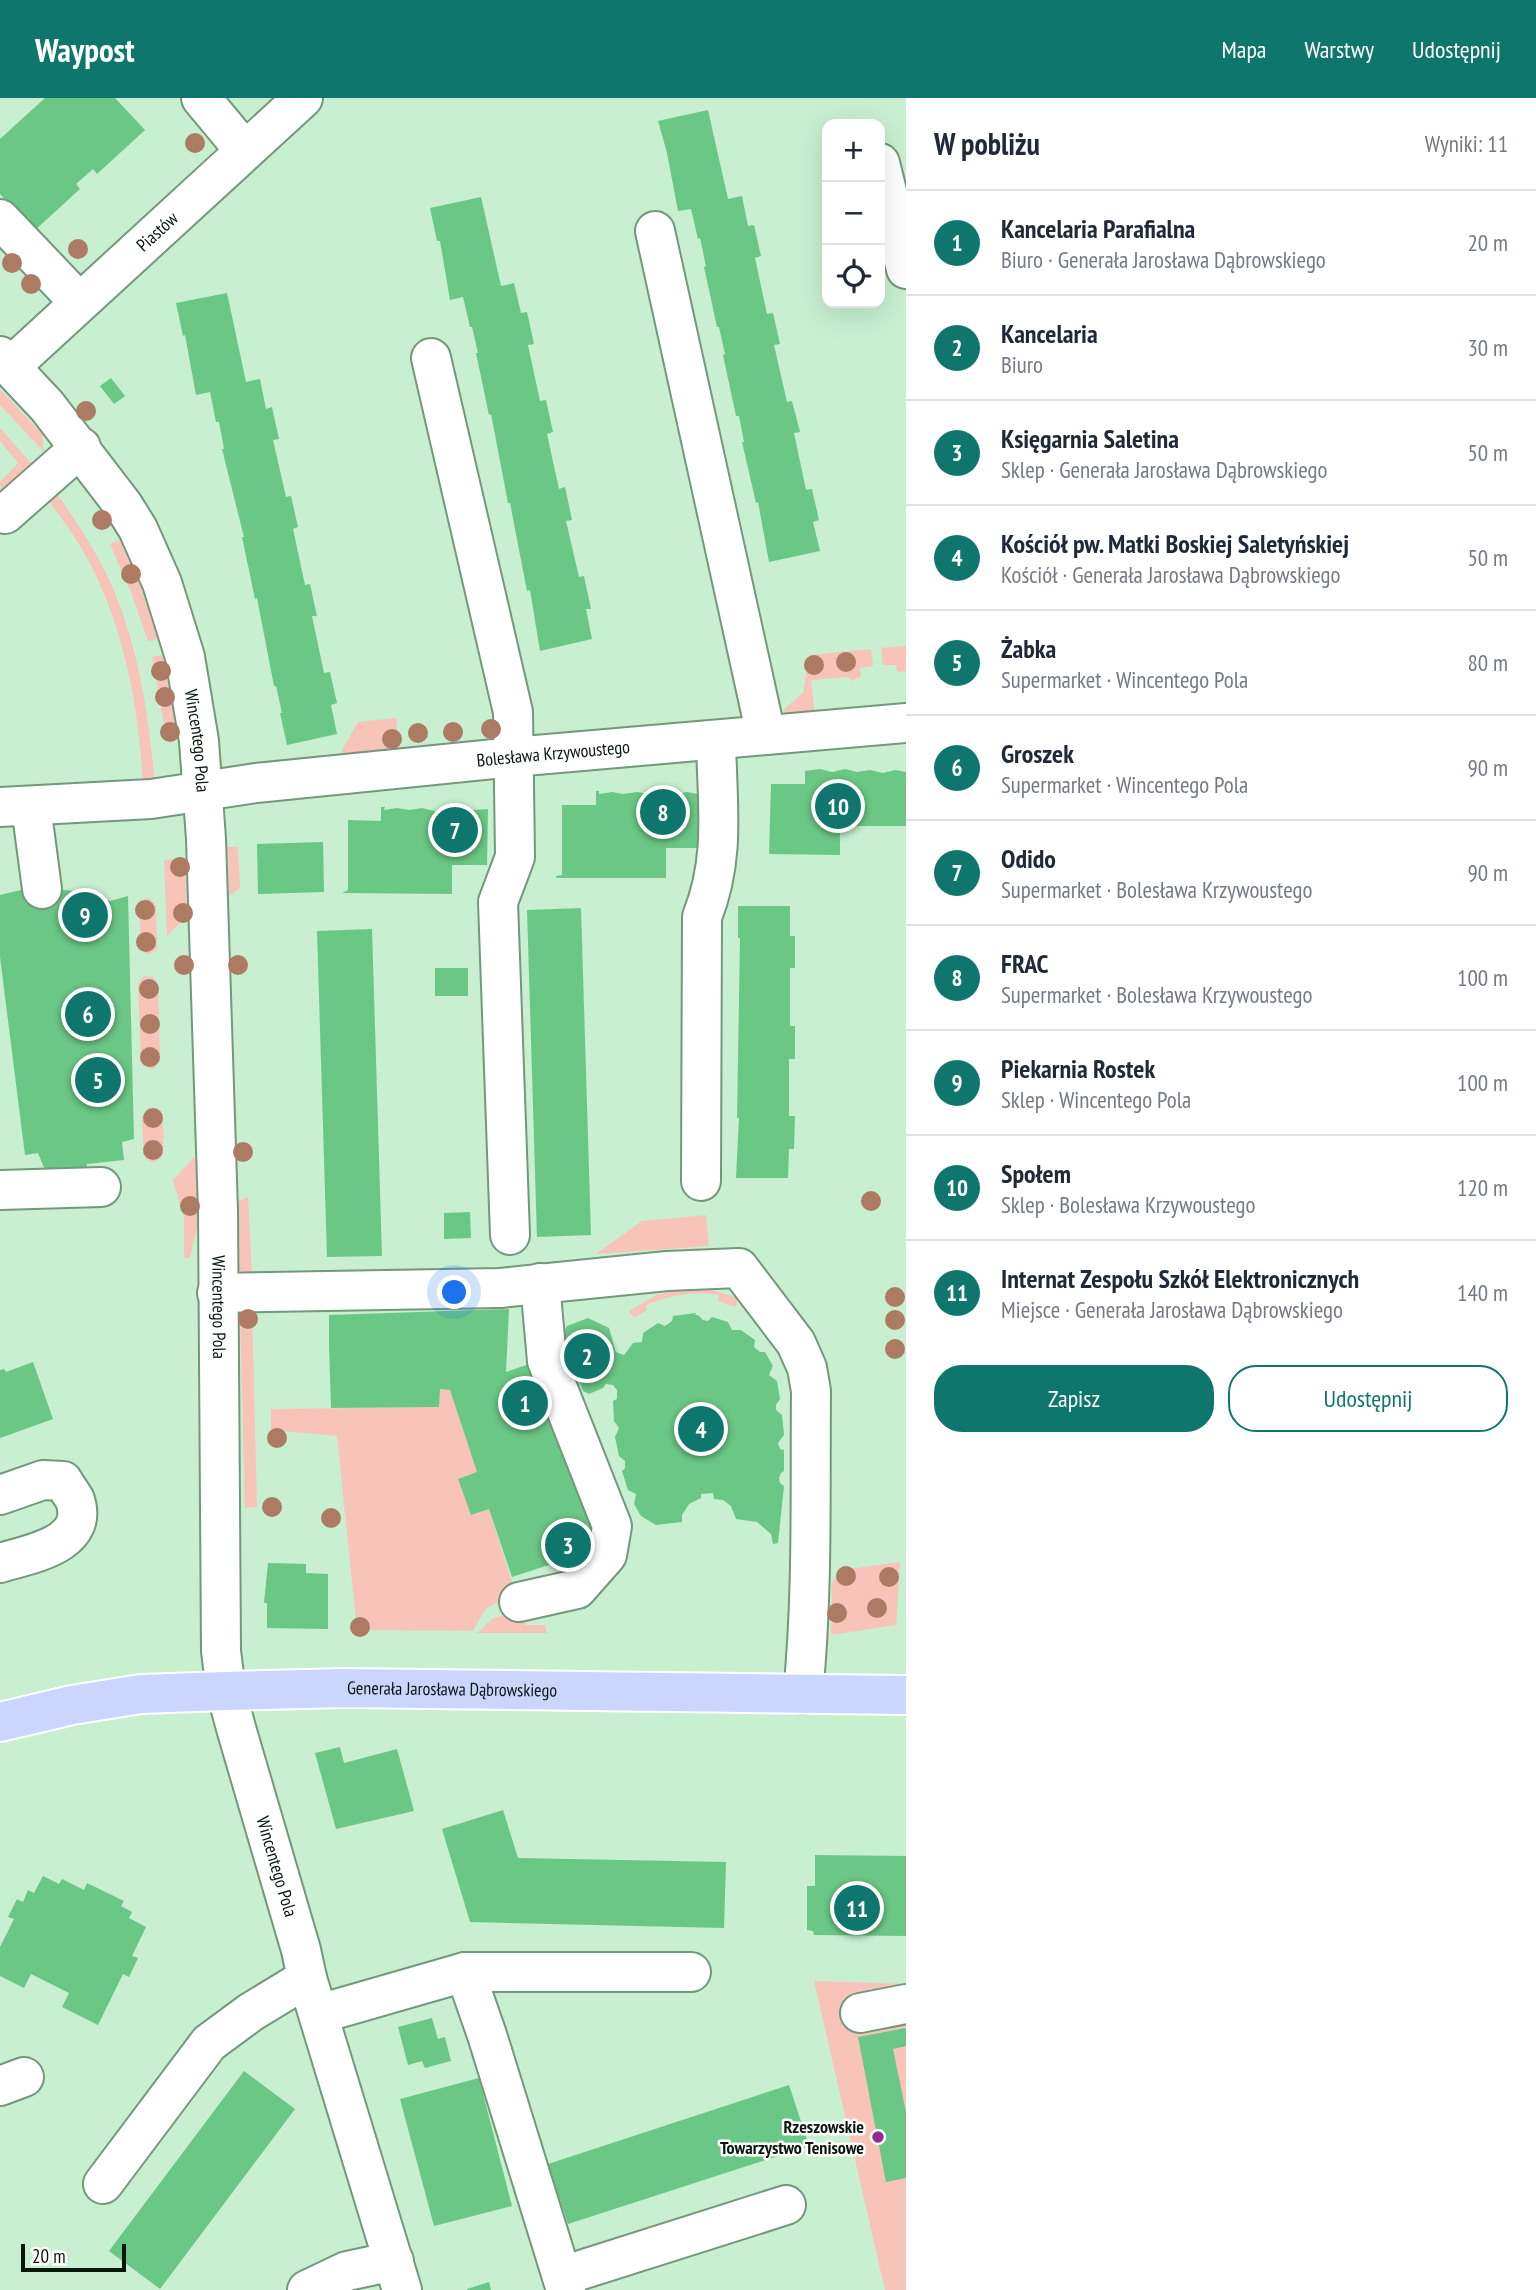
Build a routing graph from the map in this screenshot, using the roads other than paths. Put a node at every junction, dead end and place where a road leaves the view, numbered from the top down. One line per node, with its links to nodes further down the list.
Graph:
1 (201, 98): 3 (street)
2 (303, 98): 3 (street, Piastów)
3 (245, 151): 8 (street, Piastów)
4 (885, 182): 7 (street)
5 (0, 219): 8 (street)
6 (655, 231): 14 (street)
7 (906, 269)
8 (79, 302): 10 (street, Piastów)
9 (431, 358): 16 (street)
10 (5, 361): 11 (street, Wincentego Pola)
11 (81, 447): 12 (street); 17 (street, Wincentego Pola)
12 (5, 514)
13 (906, 723): 14 (street, Bolesława Krzywoustego)
14 (766, 735): 15 (street, Bolesława Krzywoustego)
15 (716, 740): 16 (street, Bolesława Krzywoustego); 20 (street)
16 (513, 757): 17 (street, Bolesława Krzywoustego); 23 (street)
17 (203, 791): 18 (street, Bolesława Krzywoustego); 25 (street, Wincentego Pola)
18 (16, 807): 19 (street)
19 (42, 889)
20 (701, 1181)
21 (101, 1187): 22 (street)
22 (0, 1190)
23 (510, 1235)
24 (540, 1283): 25 (street); 28 (street); 30 (street)
25 (217, 1293): 29 (street, Wincentego Pola)
26 (0, 1495): 27 (street)
27 (0, 1563)
28 (519, 1602)
29 (226, 1691): 30 (main road, Generała Jarosława Dąbrowskiego); 32 (main road, Generała Jarosława Dąbrowskiego); 35 (street, Wincentego Pola)
30 (803, 1694): 31 (main road, Generała Jarosława Dąbrowskiego)
31 (906, 1695)
32 (0, 1722)
33 (465, 1972): 34 (street); 38 (street); 42 (street)
34 (691, 1972)
35 (307, 1978): 38 (street, Wincentego Pola); 39 (street)
36 (906, 2004): 37 (street)
37 (860, 2013)
38 (319, 2014): 41 (street, Wincentego Pola)
39 (103, 2184)
40 (786, 2205): 42 (street)
41 (398, 2276): 43 (street)
42 (564, 2283)
43 (307, 2290)

